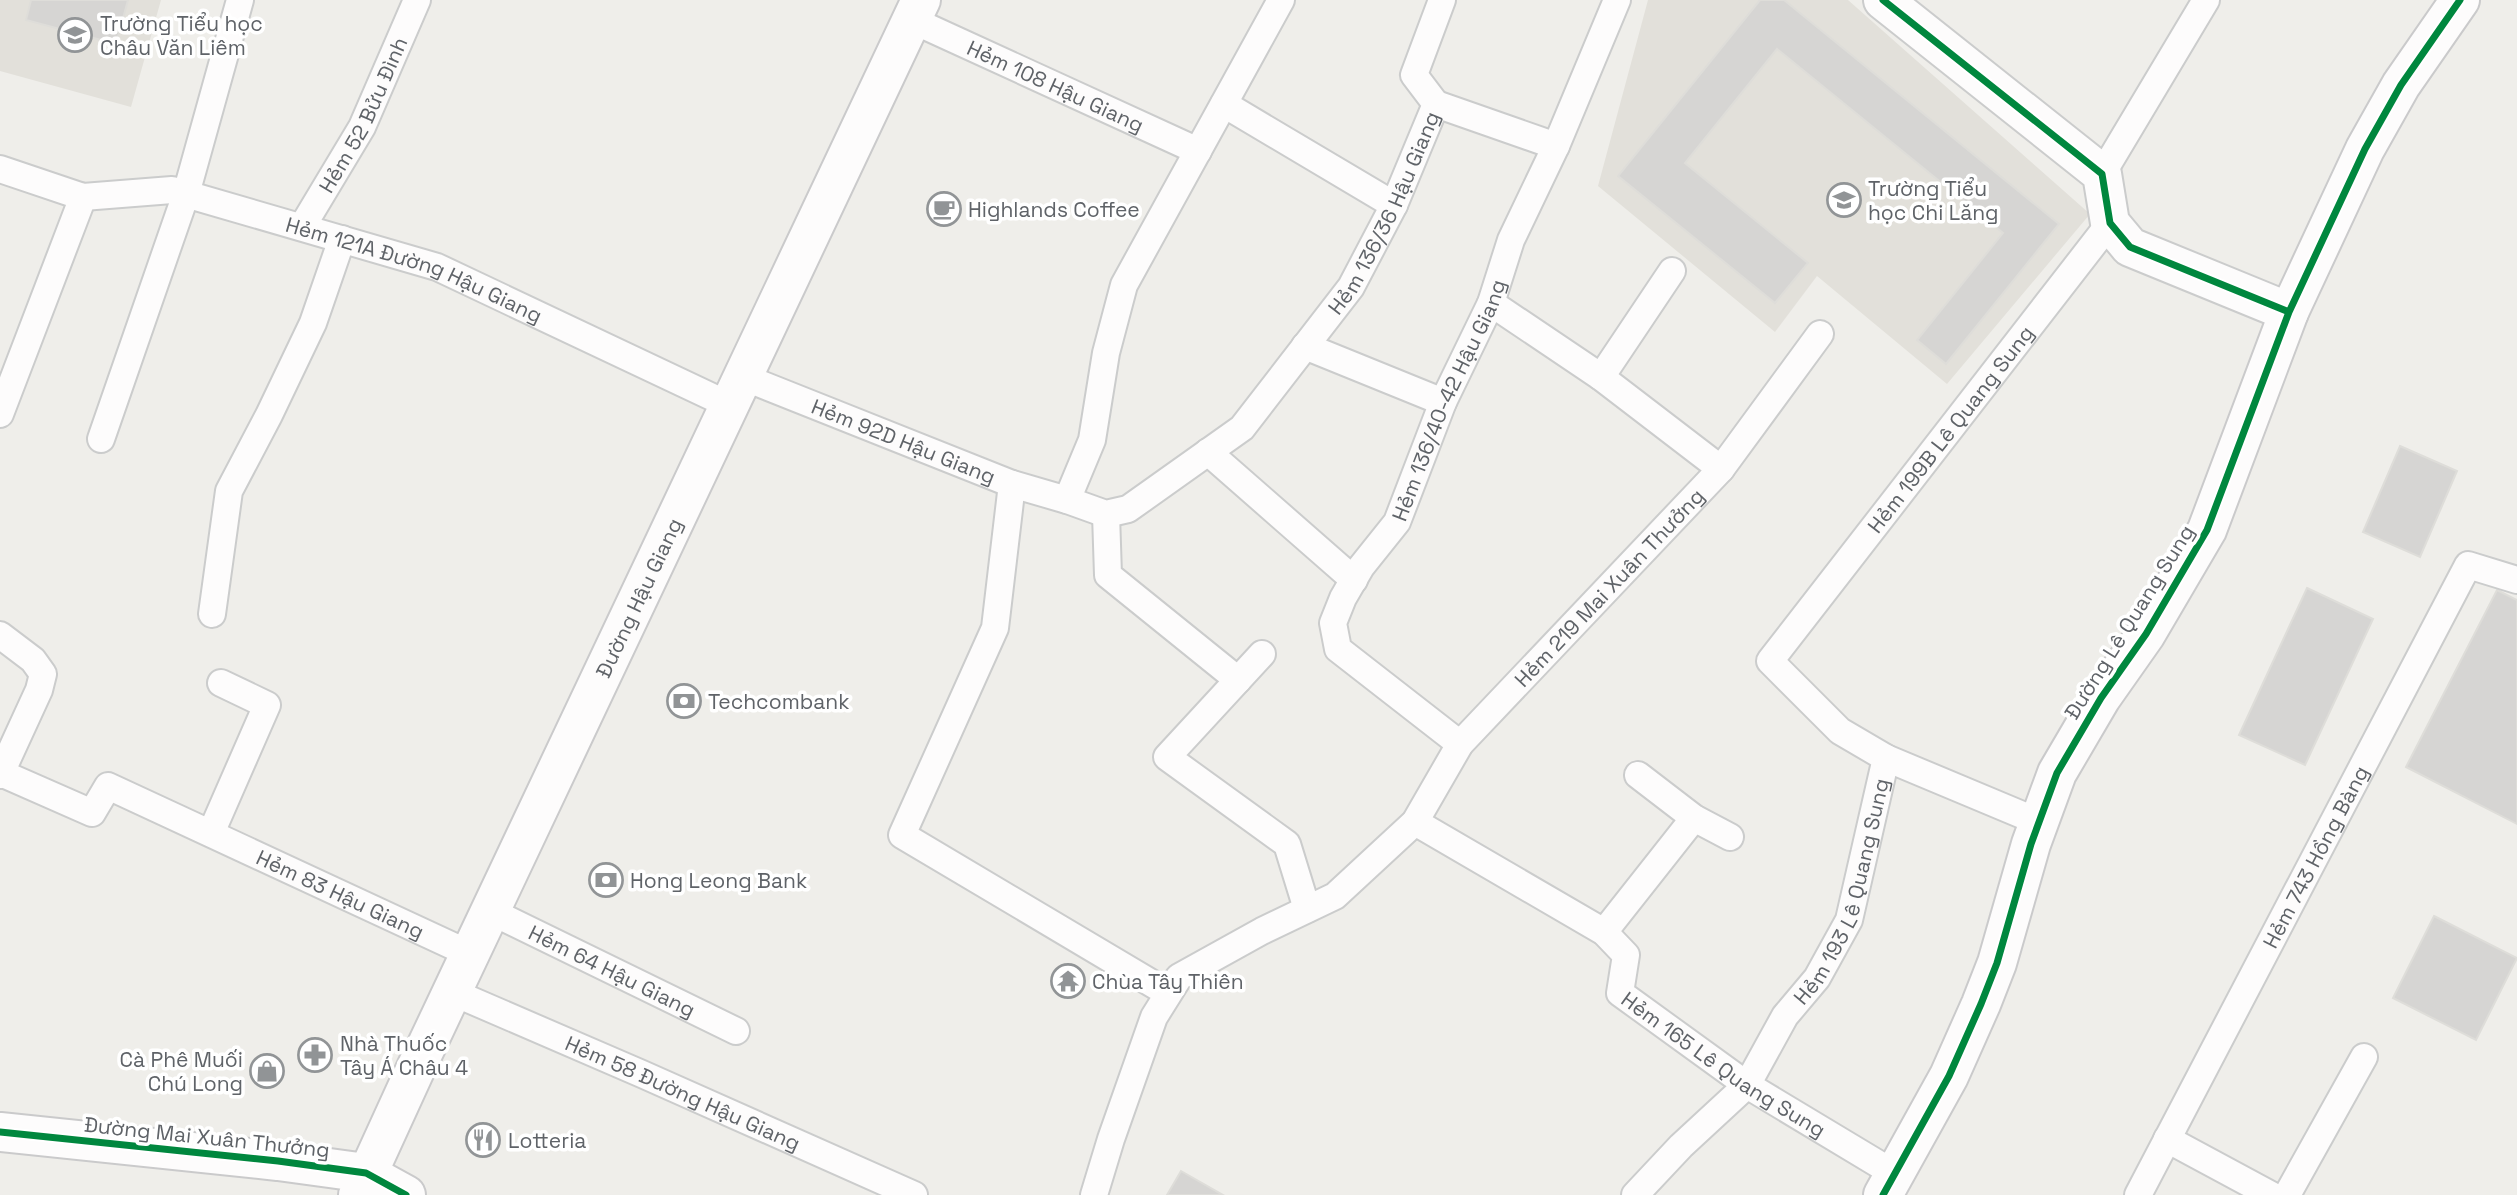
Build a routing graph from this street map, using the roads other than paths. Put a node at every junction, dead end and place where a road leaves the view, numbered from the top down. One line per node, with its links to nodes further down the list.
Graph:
1 (240, 0): 16 (lane)
2 (418, 0): 20 (lane, Hẻm 52 Bửu Đình)
3 (1281, 0): 10 (lane)
4 (1442, 0): 11 (lane, Hẻm 136/36 Hậu Giang)
5 (1617, 0): 12 (lane, Hẻm 136/40-42 Hậu Giang)
6 (1883, 0): 15 (street)
7 (2206, 0): 15 (lane)
8 (2460, 0): 24 (street, Đường Lê Quang Sung)
9 (916, 10): 13 (lane, Hẻm 108 Hậu Giang); 28 (street, Đường Hậu Giang)
10 (1224, 104): 13 (lane); 18 (lane)
11 (1436, 104): 12 (lane); 18 (lane, Hẻm 136/36 Hậu Giang)
12 (1556, 146): 23 (lane, Hẻm 136/40-42 Hậu Giang)
13 (1198, 151): 35 (lane)
14 (0, 169): 17 (lane)
15 (2102, 174): 19 (street)
16 (186, 194): 17 (lane, Hẻm 121A Đường Hậu Giang); 20 (lane, Hẻm 121A Đường Hậu Giang); 31 (lane)
17 (83, 197): 30 (lane)
18 (1394, 205): 26 (lane, Hẻm 136/36 Hậu Giang)
19 (2110, 223): 24 (street); 40 (lane, Hẻm 199B Lê Quang Sung)
20 (302, 227): 21 (lane, Hẻm 121A Đường Hậu Giang)
21 (342, 239): 28 (lane, Hẻm 121A Đường Hậu Giang); 39 (lane)
22 (1672, 271): 27 (lane)
23 (1491, 303): 27 (lane, Hẻm 219 Mai Xuân Thưởng); 29 (lane, Hẻm 136/40-42 Hậu Giang)
24 (2289, 312): 51 (street, Đường Lê Quang Sung)
25 (1820, 334): 33 (lane)
26 (1305, 346): 29 (lane); 32 (lane)
27 (1601, 377): 33 (lane, Hẻm 219 Mai Xuân Thưởng)
28 (736, 391): 34 (lane, Hẻm 92D Hậu Giang); 55 (street, Đường Hậu Giang)
29 (1443, 402): 37 (lane, Hẻm 136/40-42 Hậu Giang)
30 (0, 414)
31 (101, 439)
32 (1208, 452): 36 (lane); 37 (lane)
33 (1721, 469): 45 (lane, Hẻm 219 Mai Xuân Thưởng)
34 (1012, 484): 35 (lane, Hẻm 92D Hậu Giang); 59 (lane)
35 (1067, 500): 36 (lane, Hẻm 92D Hậu Giang)
36 (1106, 514): 43 (lane)
37 (1354, 580): 45 (lane, Hẻm 136/40-42 Hậu Giang)
38 (2517, 580): 64 (lane, Hẻm 743 Hồng Bàng)
39 (212, 614)
40 (1791, 634): 46 (lane, Hẻm 193 Lê Quang Sung)
41 (0, 635): 47 (lane)
42 (1262, 654): 43 (lane)
43 (1238, 680): 54 (lane)
44 (221, 683): 52 (lane)
45 (1460, 744): 50 (lane, Hẻm 219 Mai Xuân Thưởng)
46 (1886, 758): 51 (lane, Hẻm 193 Lê Quang Sung); 62 (lane, Hẻm 193 Lê Quang Sung)
47 (0, 774): 52 (lane, Hẻm 83 Hậu Giang)
48 (1638, 775): 49 (lane)
49 (1694, 818): 53 (lane); 56 (lane)
50 (1415, 822): 54 (lane, Hẻm 219 Mai Xuân Thưởng); 56 (lane, Hẻm 165 Lê Quang Sung)
51 (2039, 822): 66 (street, Đường Lê Quang Sung)
52 (211, 833): 57 (lane, Hẻm 83 Hậu Giang)
53 (1730, 837)
54 (1307, 909): 59 (lane, Hẻm 219 Mai Xuân Thưởng)
55 (490, 911): 57 (street, Đường Hậu Giang); 60 (lane, Hẻm 64 Hậu Giang)
56 (1604, 932): 62 (lane, Hẻm 165 Lê Quang Sung)
57 (470, 954): 58 (street, Đường Hậu Giang)
58 (452, 992): 65 (street, Đường Hậu Giang); 68 (lane, Hẻm 58 Đường Hậu Giang)
59 (1168, 993): 69 (lane, Hẻm 219 Mai Xuân Thưởng)
60 (736, 1031)
61 (2364, 1057): 73 (lane)
62 (1747, 1085): 66 (lane, Hẻm 165 Lê Quang Sung); 70 (lane, Hẻm 193 Lê Quang Sung)
63 (0, 1132): 65 (street, Đường Mai Xuân Thưởng)
64 (2167, 1139): 71 (lane, Hẻm 743 Hồng Bàng); 72 (lane)
65 (362, 1184): 67 (street, Đường Mai Xuân Thưởng)
66 (1889, 1184)
67 (405, 1195)
68 (914, 1195)
69 (1094, 1195)
70 (1635, 1195)
71 (2138, 1195)
72 (2271, 1195)
73 (2287, 1195)

